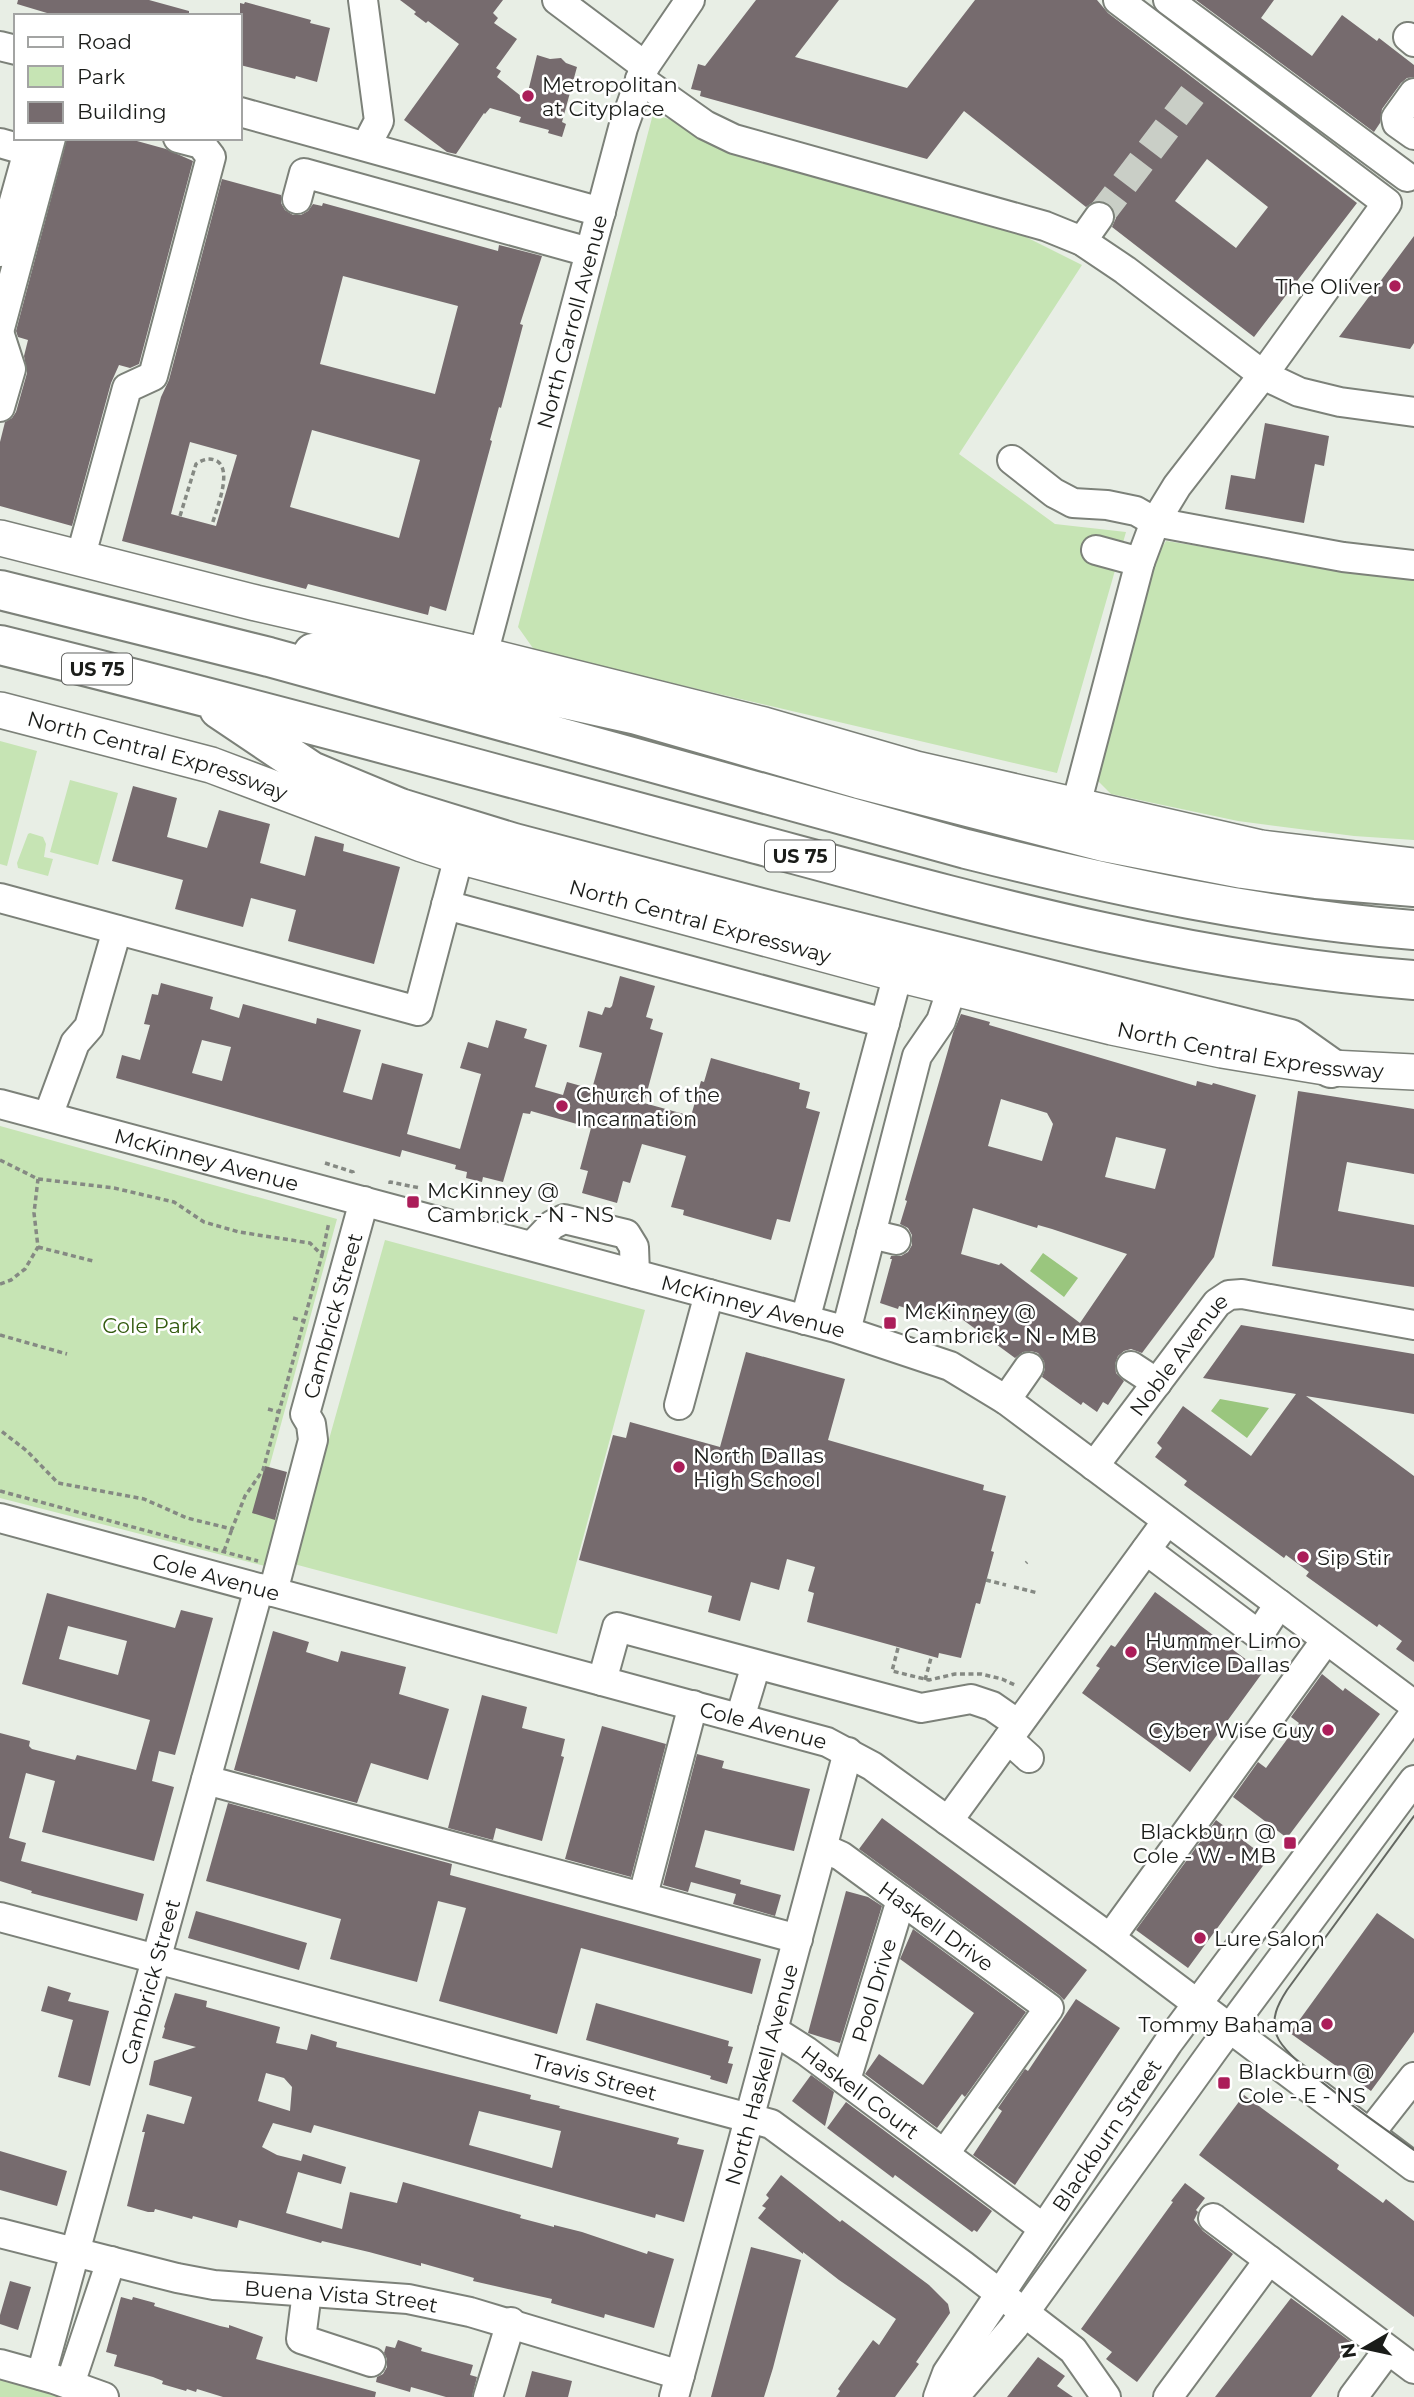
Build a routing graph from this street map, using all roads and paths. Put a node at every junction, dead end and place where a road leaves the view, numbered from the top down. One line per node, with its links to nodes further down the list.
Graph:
1 (363, 0): 13 (street)
2 (557, 0): 6 (street)
3 (690, 0): 6 (street, North Carroll Avenue)
4 (1118, 0): 16 (street)
5 (1168, 0): 14 (street)
6 (643, 73): 17 (street, North Carroll Avenue); 19 (street)
7 (1414, 93): 9 (street)
8 (242, 113): 13 (street)
9 (1414, 135)
10 (50, 140): 22 (street)
11 (186, 140): 33 (street)
12 (0, 143): 20 (street)
13 (366, 146): 17 (street)
14 (1410, 172): 16 (street)
15 (297, 199): 21 (street)
16 (1387, 203): 24 (street)
17 (601, 212): 21 (street, North Carroll Avenue)
18 (1099, 217): 19 (street)
19 (1082, 241): 24 (street)
20 (0, 252)
21 (589, 253): 38 (street, North Carroll Avenue)
22 (0, 328)
23 (0, 335): 25 (street)
24 (1263, 375): 26 (street); 29 (street)
25 (0, 407)
26 (1414, 412)
27 (1012, 460): 29 (street)
28 (180, 516): 30 (path)
29 (1155, 522): 34 (street); 35 (street)
30 (212, 525)
31 (0, 538): 33 (main road)
32 (1096, 550): 34 (street)
33 (80, 559): 38 (main road)
34 (1140, 562): 42 (street)
35 (1414, 565)
36 (0, 590): 39 (highway, US 75)
37 (0, 645): 40 (highway, US 75)
38 (483, 655): 42 (main road)
39 (270, 657): 45 (highway); 49 (highway, US 75)
40 (194, 693): 51 (highway, US 75); 54 (highway)
41 (0, 710): 43 (main road, North Central Expressway)
42 (1076, 805): 44 (main road)
43 (459, 856): 47 (street); 50 (main road, North Central Expressway)
44 (1414, 866)
45 (1414, 887)
46 (0, 898): 48 (street)
47 (446, 905): 48 (street); 53 (street)
48 (117, 930): 57 (street)
49 (1414, 930)
50 (898, 974): 52 (main road, North Central Expressway); 53 (street)
51 (1414, 980)
52 (951, 988): 54 (main road, North Central Expressway); 71 (street)
53 (885, 1023): 68 (street)
54 (1331, 1068): 55 (main road, North Central Expressway)
55 (1414, 1072)
56 (0, 1104): 57 (street, McKinney Avenue)
57 (48, 1116): 60 (street, McKinney Avenue)
58 (0, 1160): 59 (path)
59 (37, 1179): 62 (path); 63 (path)
60 (364, 1201): 66 (street, McKinney Avenue); 90 (street, Cambrick Street)
61 (329, 1222): 63 (path)
62 (38, 1247): 64 (path); 65 (path)
63 (322, 1255): 69 (path)
64 (93, 1261)
65 (0, 1284)
66 (709, 1294): 68 (street, McKinney Avenue); 78 (street)
67 (293, 1318): 69 (path)
68 (805, 1320): 71 (street, McKinney Avenue)
69 (304, 1321): 80 (path)
70 (1414, 1325): 76 (street, Noble Avenue)
71 (846, 1331): 77 (street, McKinney Avenue)
72 (0, 1335): 73 (path)
73 (67, 1354)
74 (1131, 1366): 76 (street)
75 (1029, 1367): 77 (street)
76 (1157, 1382): 82 (street, Noble Avenue)
77 (1006, 1400): 82 (street, McKinney Avenue)
78 (679, 1405)
79 (268, 1409): 80 (path)
80 (279, 1412): 86 (path)
81 (0, 1430): 86 (path)
82 (1094, 1466): 85 (street, McKinney Avenue)
83 (0, 1490): 88 (path)
84 (0, 1518): 90 (street, Cole Avenue)
85 (1167, 1521): 87 (street); 94 (street, McKinney Avenue)
86 (232, 1529): 88 (path)
87 (1146, 1550): 94 (street); 106 (street)
88 (224, 1551): 90 (path)
89 (986, 1580): 91 (path)
90 (270, 1582): 100 (street, Cole Avenue); 109 (street, Cambrick Street)
91 (1006, 1585)
92 (1014, 1587): 93 (path)
93 (1038, 1593)
94 (1279, 1604): 95 (street, McKinney Avenue)
95 (1326, 1640): 103 (street, McKinney Avenue); 116 (street)
96 (898, 1648): 99 (path)
97 (931, 1658): 99 (path)
98 (756, 1665): 100 (street); 105 (street); 106 (street)
99 (925, 1680): 101 (path)
100 (602, 1681): 102 (street, Cole Avenue)
101 (1017, 1686)
102 (693, 1705): 105 (street, Cole Avenue); 113 (street)
103 (1414, 1705)
104 (1414, 1714): 119 (street, Blackburn Street)
105 (740, 1718): 107 (street, Cole Avenue)
106 (1013, 1732): 108 (street); 111 (street)
107 (848, 1752): 111 (street, Cole Avenue); 112 (street, North Haskell Avenue)
108 (1029, 1758)
109 (206, 1780): 117 (street); 118 (street, Cambrick Street)
110 (1414, 1780): 120 (street, Blackburn Street)
111 (948, 1821): 116 (street, Cole Avenue)
112 (822, 1849): 114 (street, Haskell Drive); 117 (street, North Haskell Avenue)
113 (646, 1884)
114 (901, 1900): 123 (street, Pool Drive); 126 (street, Haskell Drive)
115 (0, 1917): 118 (street, Travis Street)
116 (1110, 1938): 119 (street, Cole Avenue)
117 (798, 1939): 121 (street, North Haskell Avenue)
118 (156, 1959): 124 (street, Travis Street); 131 (street, Cambrick Street)
119 (1197, 2003): 120 (street, Cole Avenue); 129 (street, Blackburn Street)
120 (1230, 2028): 125 (street, Cole Avenue); 136 (street, Blackburn Street)
121 (773, 2030): 123 (street, Haskell Court); 124 (street, North Haskell Avenue)
122 (1414, 2077): 125 (street)
123 (846, 2080): 126 (street, Haskell Court)
124 (749, 2118): 135 (street, Travis Street); 144 (street, North Haskell Avenue)
125 (1370, 2133): 127 (street, Cole Avenue)
126 (945, 2154): 129 (street, Haskell Court)
127 (1414, 2167)
128 (1213, 2218): 132 (street)
129 (1044, 2228): 135 (street, Blackburn Street)
130 (0, 2232): 131 (street, Buena Vista Street)
131 (74, 2252): 133 (street, Buena Vista Street); 142 (street, Cambrick Street)
132 (1269, 2260): 138 (street); 150 (street)
133 (111, 2261): 134 (street, Buena Vista Street); 143 (street)
134 (307, 2292): 137 (street, Buena Vista Street); 139 (street)
135 (999, 2293): 136 (street, Travis Street); 148 (street, Blackburn Street)
136 (1024, 2312): 145 (street, Travis Street); 149 (street, Blackburn Street)
137 (510, 2322): 144 (street, Buena Vista Street); 147 (street)
138 (1388, 2350): 141 (street); 151 (street)
139 (371, 2362)
140 (0, 2364): 142 (street)
141 (1414, 2369)
142 (41, 2375): 143 (street)
143 (70, 2384): 146 (street)
144 (677, 2386)
145 (1096, 2393)
146 (104, 2397)
147 (488, 2397)
148 (938, 2397)
149 (954, 2397)
150 (1168, 2397)
151 (1353, 2397)

